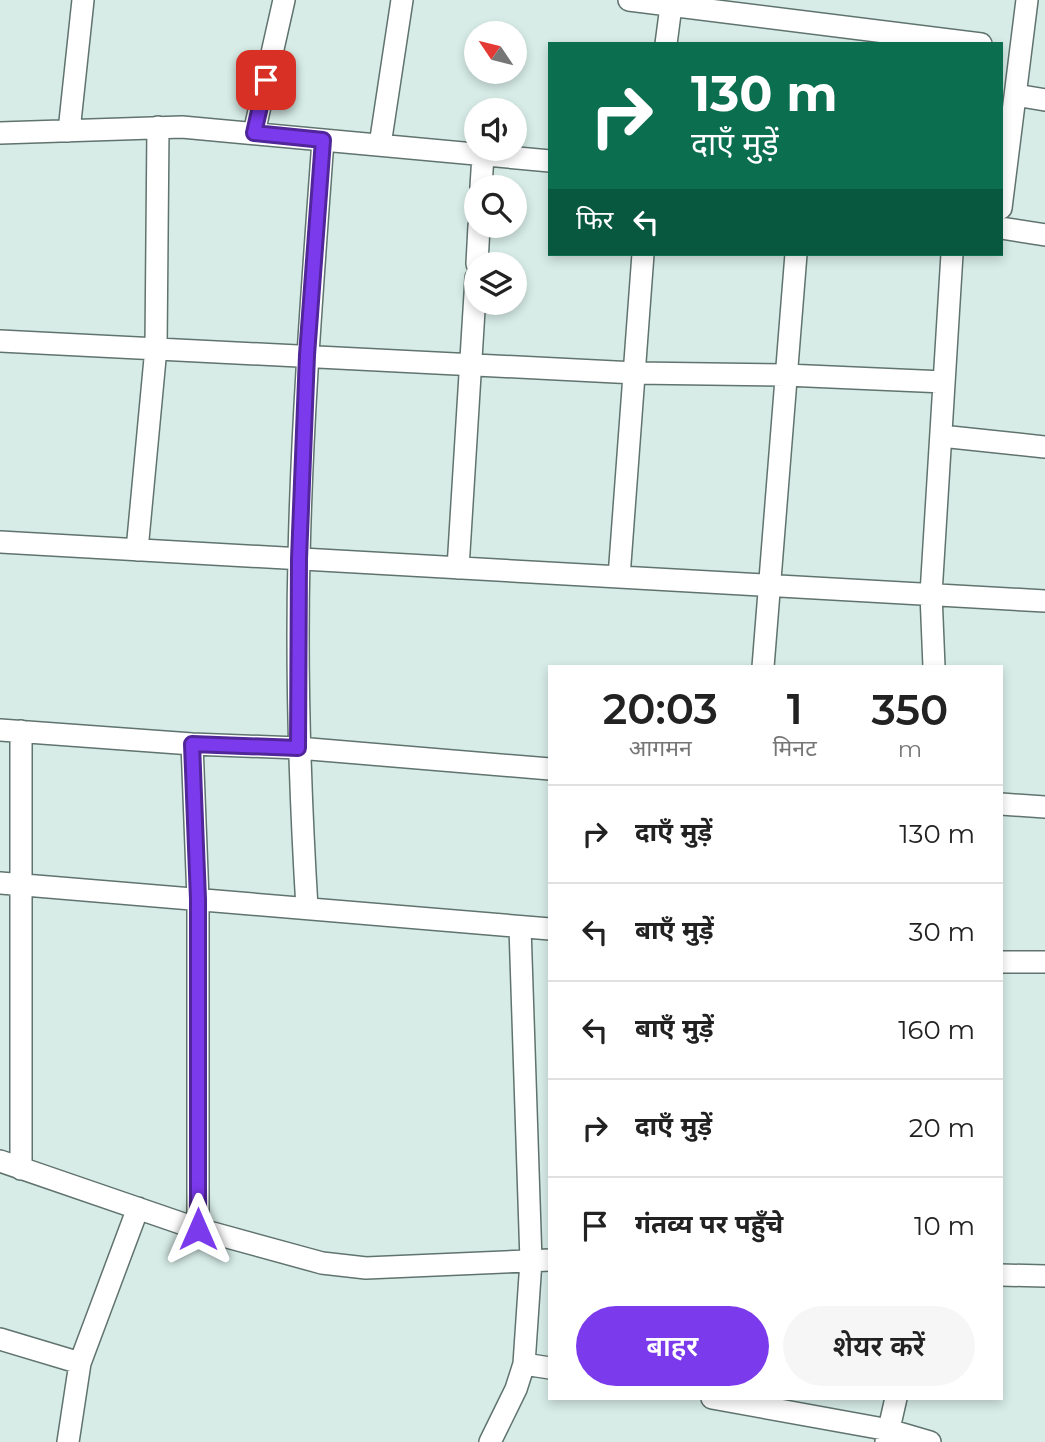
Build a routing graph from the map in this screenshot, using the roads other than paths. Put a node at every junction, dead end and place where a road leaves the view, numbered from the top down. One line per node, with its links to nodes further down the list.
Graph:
1 (83, 0): 13 (street)
2 (284, 0): 15 (street)
3 (402, 0): 17 (street)
4 (629, 0): 6 (street)
5 (1027, 0): 9 (street)
6 (671, 6): 7 (street); 8 (street)
7 (666, 42)
8 (965, 42)
9 (1011, 47): 10 (street)
10 (1016, 95): 11 (street); 21 (street)
11 (1045, 100)
12 (158, 127): 13 (street); 15 (street); 29 (street)
13 (69, 131): 14 (street)
14 (0, 133)
15 (254, 133): 16 (street)
16 (323, 140): 17 (street); 30 (street)
17 (380, 145): 18 (street)
18 (464, 153)
19 (527, 159): 20 (street)
20 (548, 161)
21 (1003, 193)
22 (1003, 228): 23 (street)
23 (1045, 235)
24 (643, 256): 32 (street)
25 (796, 256): 33 (street)
26 (952, 256): 34 (street)
27 (474, 315): 31 (street)
28 (0, 341): 29 (street)
29 (156, 348): 30 (street); 38 (street)
30 (307, 355): 31 (street); 39 (street)
31 (471, 364): 32 (street); 40 (street)
32 (635, 373): 33 (street); 41 (street)
33 (786, 375): 34 (street); 42 (street)
34 (944, 382): 35 (street)
35 (941, 436): 36 (street); 43 (street)
36 (1045, 447)
37 (0, 542): 38 (street)
38 (137, 550): 39 (street)
39 (299, 559): 40 (street); 49 (street)
40 (458, 568): 41 (street)
41 (619, 577): 42 (street)
42 (769, 585): 43 (street); 45 (street)
43 (932, 594): 44 (street); 46 (street)
44 (1045, 601)
45 (763, 665)
46 (934, 665)
47 (10, 730): 48 (street); 53 (street)
48 (192, 744): 49 (street); 54 (street)
49 (298, 748): 50 (street); 55 (street)
50 (548, 769)
51 (1003, 804): 52 (street)
52 (1045, 807)
53 (11, 884): 54 (street); 61 (street)
54 (198, 899): 55 (street); 63 (street)
55 (307, 908): 56 (street)
56 (520, 927): 57 (street); 64 (street)
57 (548, 929)
58 (1003, 962): 59 (street)
59 (1045, 962)
60 (0, 1161): 61 (street)
61 (21, 1169): 62 (street)
62 (138, 1208): 63 (street); 68 (street)
63 (198, 1229): 64 (street)
64 (540, 1260): 69 (street)
65 (1003, 1275): 66 (street)
66 (1045, 1276)
67 (0, 1339): 68 (street)
68 (80, 1363): 74 (street)
69 (524, 1364): 70 (street); 75 (street)
70 (548, 1368)
71 (721, 1400): 73 (street)
72 (896, 1400): 73 (street)
73 (887, 1436): 76 (street)
74 (68, 1442)
75 (490, 1442)
76 (930, 1442)

